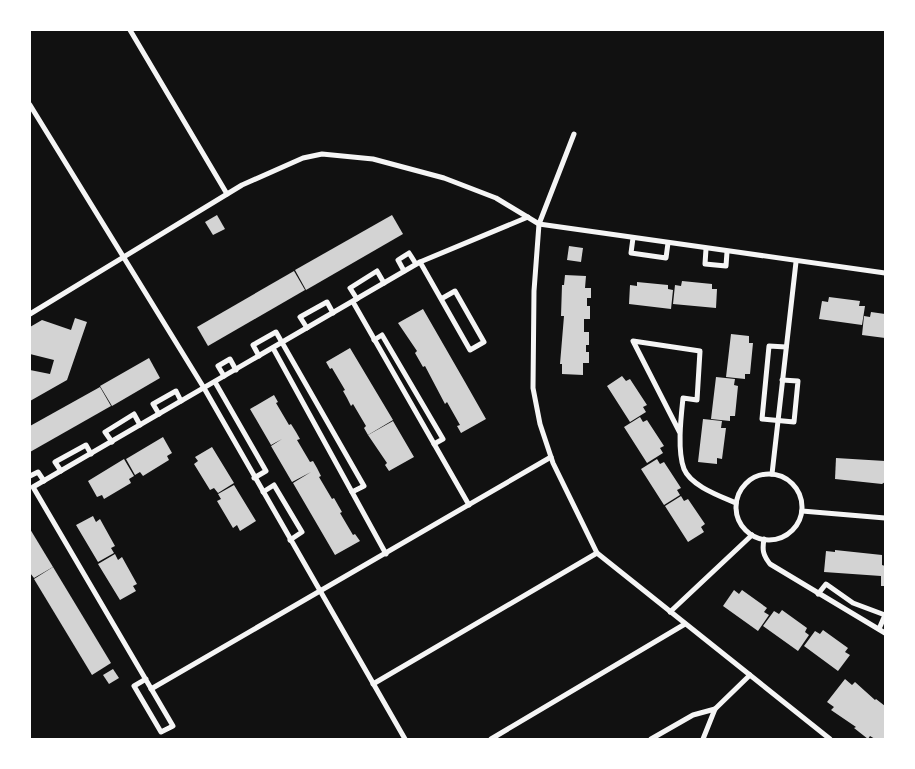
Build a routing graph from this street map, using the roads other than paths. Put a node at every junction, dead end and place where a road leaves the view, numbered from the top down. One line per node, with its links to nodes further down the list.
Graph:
1 (130, 30): 4 (street)
2 (30, 105): 11 (street)
3 (574, 134): 6 (street)
4 (227, 194): 5 (street); 11 (street)
5 (528, 217): 6 (street); 13 (street)
6 (539, 224): 7 (street); 40 (street)
7 (633, 238): 8 (street); 8 (street)
8 (668, 243): 9 (street)
9 (706, 249): 10 (street); 10 (street)
10 (728, 252): 12 (street)
11 (123, 256): 20 (street); 31 (street)
12 (796, 262): 15 (street); 25 (street)
13 (418, 263): 14 (street); 14 (street); 17 (street)
14 (404, 271): 16 (street)
15 (885, 273)
16 (384, 283): 18 (street); 18 (street)
17 (441, 298): 17 (street)
18 (355, 300): 19 (street); 22 (street)
19 (333, 313): 21 (street); 21 (street)
20 (30, 314)
21 (307, 328): 23 (street)
22 (374, 340): 38 (street); 38 (street)
23 (282, 342): 24 (street); 26 (street); 48 (street)
24 (272, 348): 26 (street); 48 (street)
25 (786, 348): 29 (street); 34 (street)
26 (259, 356): 27 (street)
27 (236, 370): 28 (street); 28 (street)
28 (224, 376): 30 (street)
29 (782, 380): 34 (street); 34 (street)
30 (215, 382): 31 (street); 44 (street)
31 (204, 388): 32 (street); 44 (street)
32 (181, 401): 33 (street); 33 (street)
33 (159, 414): 35 (street)
34 (778, 420): 42 (street)
35 (140, 426): 37 (street); 37 (street)
36 (680, 433): 36 (street); 49 (street)
37 (112, 442): 39 (street)
38 (434, 444): 50 (street)
39 (91, 454): 41 (street); 41 (street)
40 (551, 457): 50 (street); 56 (street)
41 (61, 471): 45 (street)
42 (772, 474): 49 (street); 51 (street)
43 (30, 476): 45 (street)
44 (254, 478): 47 (street)
45 (44, 481): 46 (street)
46 (32, 485): 64 (street)
47 (262, 492): 55 (street); 55 (street)
48 (352, 492): 57 (street)
49 (736, 502): 53 (street)
50 (469, 505): 57 (street)
51 (802, 511): 52 (street); 54 (street)
52 (885, 518)
53 (752, 535): 54 (street); 60 (street)
54 (764, 539): 59 (street)
55 (290, 540): 58 (street)
56 (596, 553): 60 (street); 65 (street)
57 (386, 554): 58 (street)
58 (320, 592): 65 (street); 66 (street)
59 (818, 594): 62 (street); 62 (street)
60 (670, 612): 61 (street)
61 (686, 624): 63 (street); 69 (street)
62 (882, 631)
63 (750, 675): 67 (street); 72 (street)
64 (146, 679): 66 (street); 66 (street)
65 (373, 684): 68 (street)
66 (151, 689)
67 (715, 709): 70 (street); 71 (street)
68 (405, 739)
69 (491, 739)
70 (651, 739)
71 (703, 739)
72 (830, 739)

